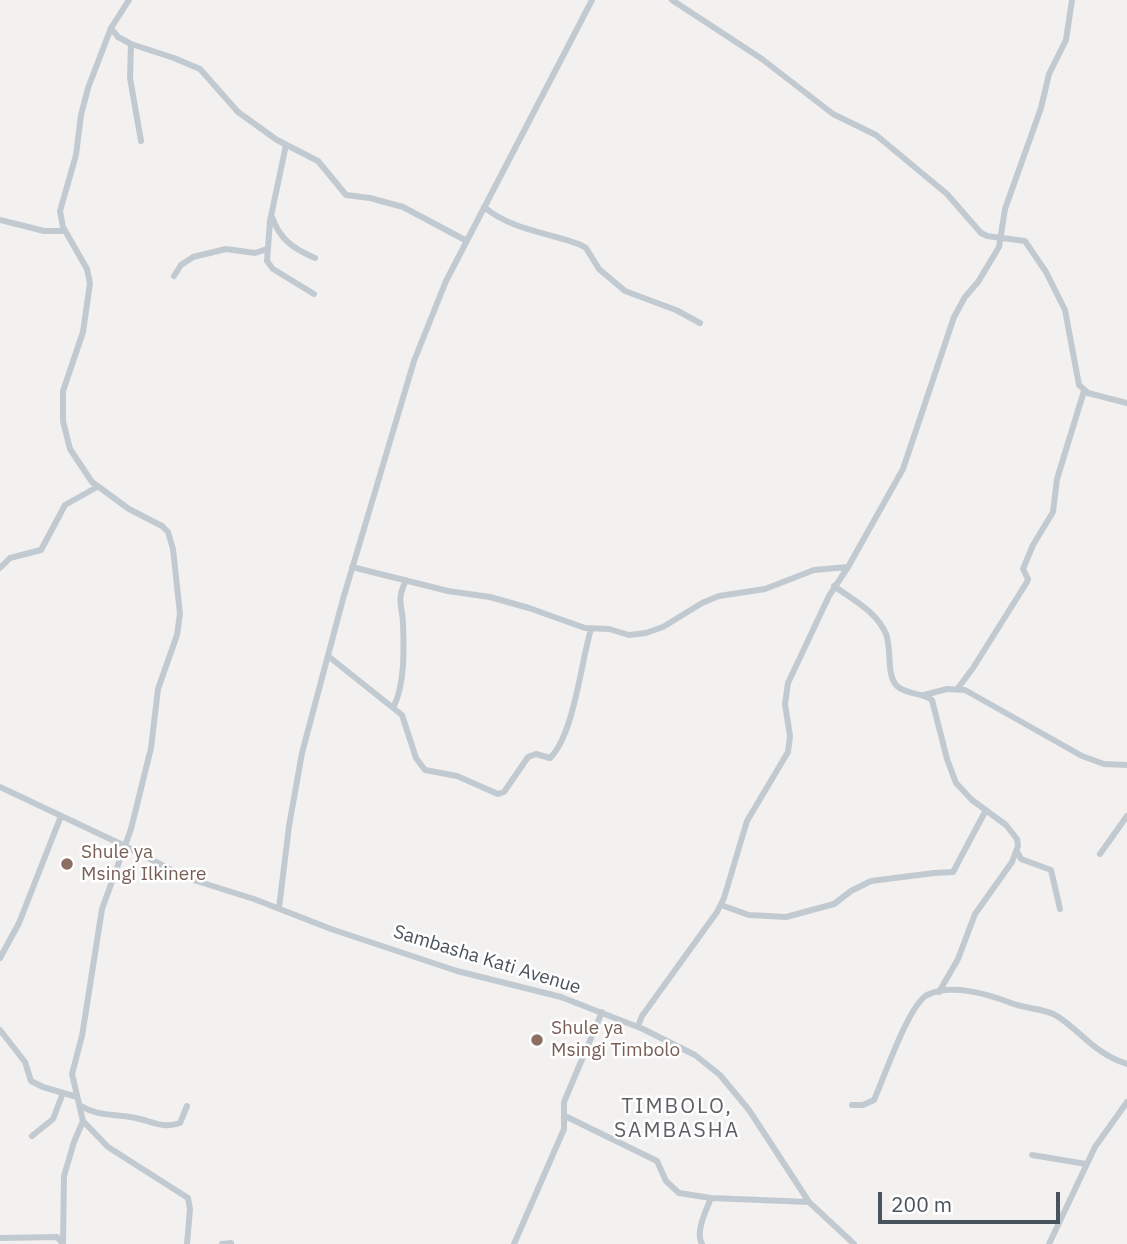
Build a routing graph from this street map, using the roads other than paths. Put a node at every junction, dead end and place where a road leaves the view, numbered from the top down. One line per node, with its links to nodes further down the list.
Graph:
1 (129, 0): 5 (street)
2 (592, 0): 9 (street)
3 (672, 0): 13 (street)
4 (1072, 0): 13 (street)
5 (111, 28): 6 (street); 12 (street)
6 (131, 44): 7 (street); 8 (street)
7 (141, 141)
8 (286, 145): 10 (street); 14 (street)
9 (484, 207): 14 (street); 19 (street)
10 (271, 215): 15 (street); 16 (street)
11 (0, 220): 12 (street)
12 (65, 231): 22 (street)
13 (1002, 238): 20 (street); 24 (street)
14 (467, 241): 23 (street)
15 (267, 249): 17 (street); 18 (street)
16 (315, 258)
17 (174, 276)
18 (314, 294)
19 (700, 323)
20 (1084, 391): 21 (street); 30 (street)
21 (1127, 403)
22 (97, 487): 25 (street); 38 (street)
23 (352, 567): 26 (street); 29 (street)
24 (848, 567): 27 (street); 28 (street)
25 (0, 568)
26 (406, 580): 28 (street); 32 (street)
27 (834, 586): 31 (street); 41 (street)
28 (591, 629): 32 (street)
29 (328, 656): 32 (street); 42 (street)
30 (958, 688): 31 (street); 33 (street)
31 (924, 695): 35 (street)
32 (394, 706)
33 (1127, 765)
34 (0, 787): 36 (street, Sambasha Kati Avenue)
35 (986, 810): 39 (street); 41 (street)
36 (61, 816): 38 (street, Sambasha Kati Avenue); 44 (street)
37 (1127, 816): 40 (street)
38 (125, 846): 42 (street, Sambasha Kati Avenue); 51 (street)
39 (1017, 849): 43 (street); 45 (street)
40 (1100, 854)
41 (721, 905): 47 (street)
42 (279, 908): 46 (street, Sambasha Kati Avenue)
43 (1060, 909)
44 (0, 958)
45 (939, 992): 49 (street); 54 (street)
46 (602, 1012): 47 (street, Sambasha Kati Avenue); 57 (street)
47 (638, 1026): 64 (street, Sambasha Kati Avenue)
48 (0, 1030): 50 (street)
49 (1127, 1064)
50 (63, 1093): 51 (street); 60 (street)
51 (77, 1097): 55 (street)
52 (1127, 1102): 56 (street)
53 (187, 1105): 55 (street)
54 (852, 1105)
55 (81, 1106): 59 (street)
56 (1119, 1113): 58 (street); 62 (street)
57 (565, 1116): 63 (street); 70 (street)
58 (1127, 1119)
59 (83, 1121): 67 (street); 68 (street)
60 (32, 1136)
61 (1032, 1155): 62 (street)
62 (1086, 1164): 73 (street)
63 (711, 1198): 64 (street); 71 (street)
64 (809, 1202): 72 (street, Sambasha Kati Avenue)
65 (0, 1238): 67 (street)
66 (231, 1243): 69 (street)
67 (63, 1244)
68 (187, 1244)
69 (222, 1244)
70 (514, 1244)
71 (702, 1244)
72 (854, 1244)
73 (1049, 1244)

